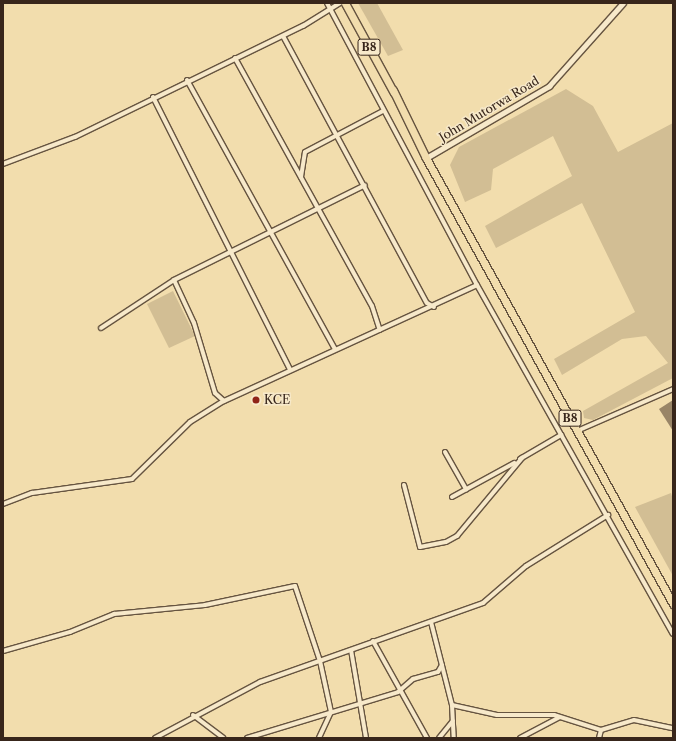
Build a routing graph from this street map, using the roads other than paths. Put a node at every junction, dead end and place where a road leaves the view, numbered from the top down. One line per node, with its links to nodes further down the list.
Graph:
1 (327, 3): 5 (street)
2 (340, 3): 5 (street)
3 (345, 3): 12 (highway, B8)
4 (624, 3): 12 (street, John Mutorwa Road)
5 (331, 11): 6 (street); 10 (street)
6 (282, 36): 7 (street); 11 (street)
7 (235, 58): 8 (street); 14 (street)
8 (188, 80): 9 (street); 17 (street)
9 (153, 97): 13 (street); 18 (street)
10 (382, 111): 11 (street); 20 (street)
11 (334, 134): 14 (street); 15 (street)
12 (428, 157): 28 (highway, B8)
13 (3, 164)
14 (301, 180): 16 (street)
15 (365, 185): 16 (street); 21 (street)
16 (320, 208): 17 (street); 23 (street)
17 (272, 233): 18 (street); 24 (street)
18 (232, 252): 19 (street); 25 (street)
19 (174, 280): 22 (street); 27 (street)
20 (477, 286): 21 (street); 29 (street)
21 (434, 307): 23 (street)
22 (101, 328)
23 (380, 330): 24 (street)
24 (335, 350): 25 (street)
25 (290, 369): 27 (street)
26 (673, 389): 28 (street)
27 (224, 401): 35 (street)
28 (577, 431): 37 (highway, B8)
29 (561, 435): 31 (street); 36 (street)
30 (445, 452): 33 (street)
31 (522, 458): 32 (street); 33 (street)
32 (404, 484)
33 (466, 489): 34 (street)
34 (452, 497)
35 (3, 504)
36 (608, 515): 38 (street); 39 (street)
37 (673, 604)
38 (431, 622): 40 (street); 44 (street)
39 (673, 634)
40 (373, 641): 42 (street); 45 (street)
41 (3, 650): 43 (street)
42 (351, 650): 43 (street); 46 (street)
43 (320, 661): 48 (street); 49 (street)
44 (442, 665): 45 (street); 47 (street)
45 (401, 691): 46 (street); 59 (street)
46 (361, 704): 48 (street); 58 (street)
47 (452, 705): 50 (street); 51 (street)
48 (331, 712): 56 (street); 57 (street)
49 (193, 715): 54 (street); 55 (street)
50 (560, 717): 53 (street); 62 (street)
51 (453, 721): 60 (street); 61 (street)
52 (673, 728): 53 (street)
53 (601, 730): 63 (street)
54 (155, 738)
55 (222, 738)
56 (247, 738)
57 (319, 738)
58 (366, 738)
59 (427, 738)
60 (439, 738)
61 (454, 738)
62 (520, 738)
63 (599, 738)

